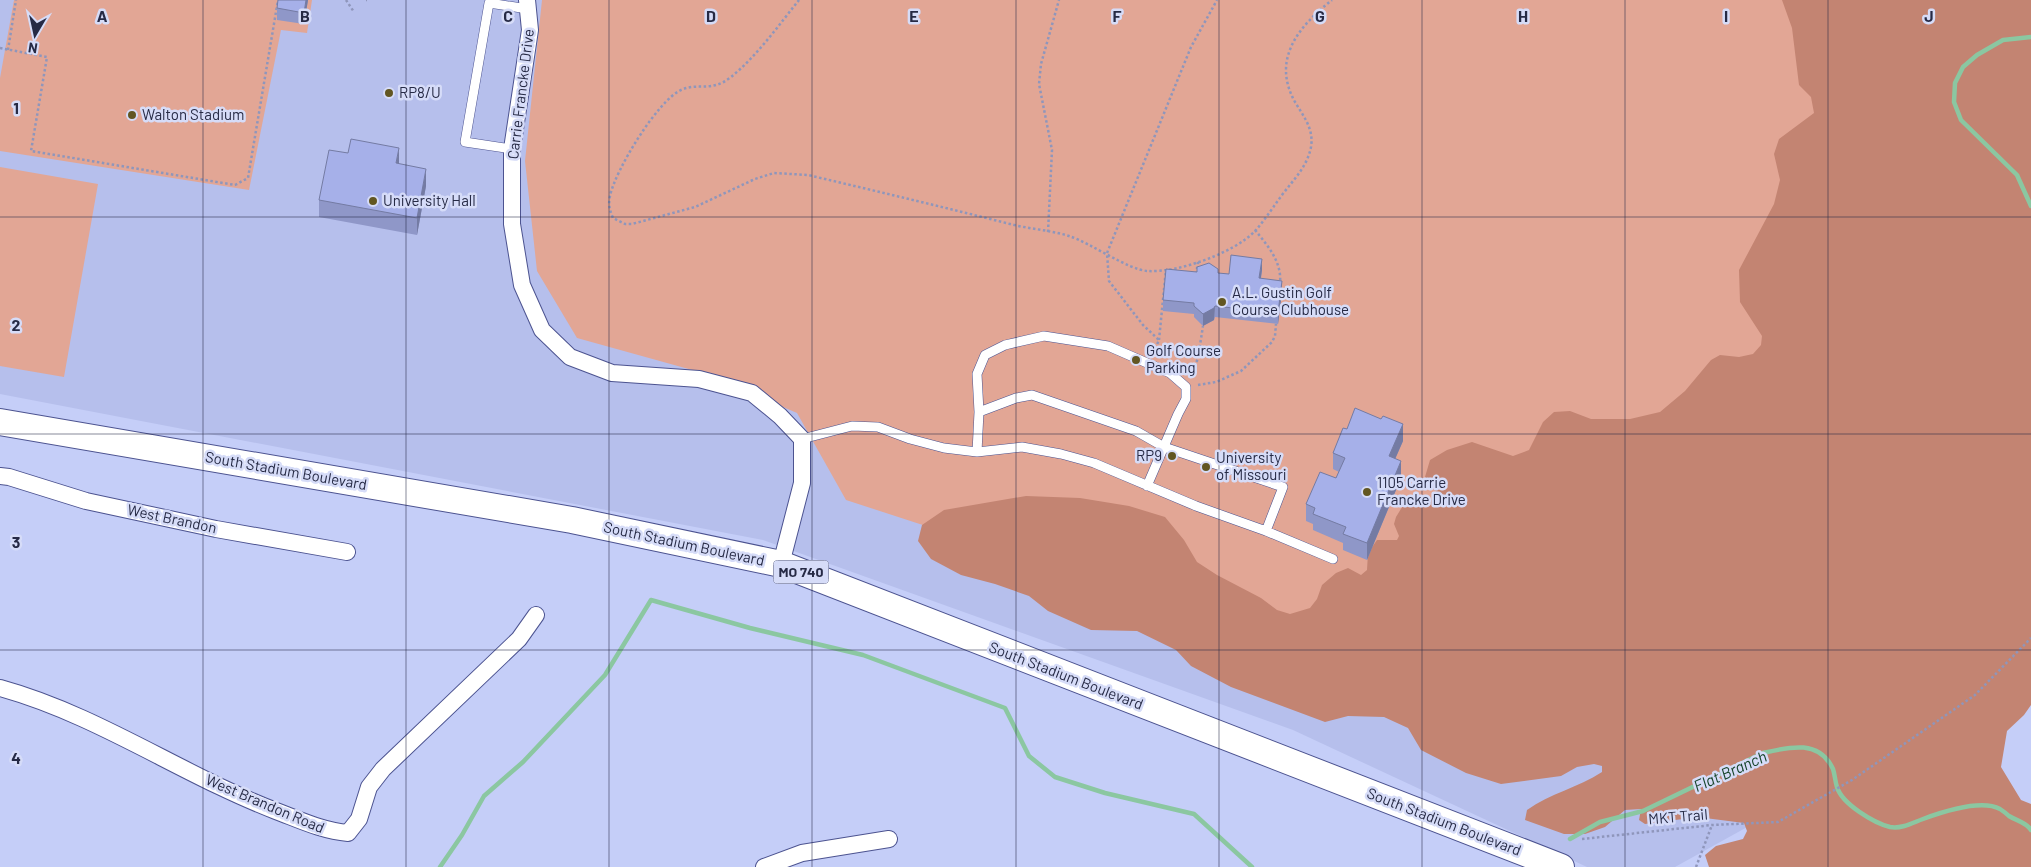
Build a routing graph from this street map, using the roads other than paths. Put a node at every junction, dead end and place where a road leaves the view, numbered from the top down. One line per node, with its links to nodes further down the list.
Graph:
1 (528, 5): 2 (street, Carrie Francke Drive); 2 (lane)
2 (512, 149): 5 (street, Carrie Francke Drive)
3 (979, 412): 6 (lane); 6 (lane); 7 (lane)
4 (0, 422): 13 (main road, South Stadium Boulevard / MO 740)
5 (802, 439): 7 (lane); 13 (street)
6 (1164, 447): 9 (lane); 10 (lane)
7 (977, 452): 9 (lane)
8 (0, 476): 11 (street, West Brandon)
9 (1148, 486): 10 (lane)
10 (1266, 531): 12 (lane)
11 (347, 552)
12 (1333, 559)
13 (781, 564): 18 (main road, South Stadium Boulevard / MO 740)
14 (536, 616): 15 (street, West Brandon Road)
15 (0, 688)
16 (889, 839): 17 (street)
17 (764, 867)
18 (1561, 867)

